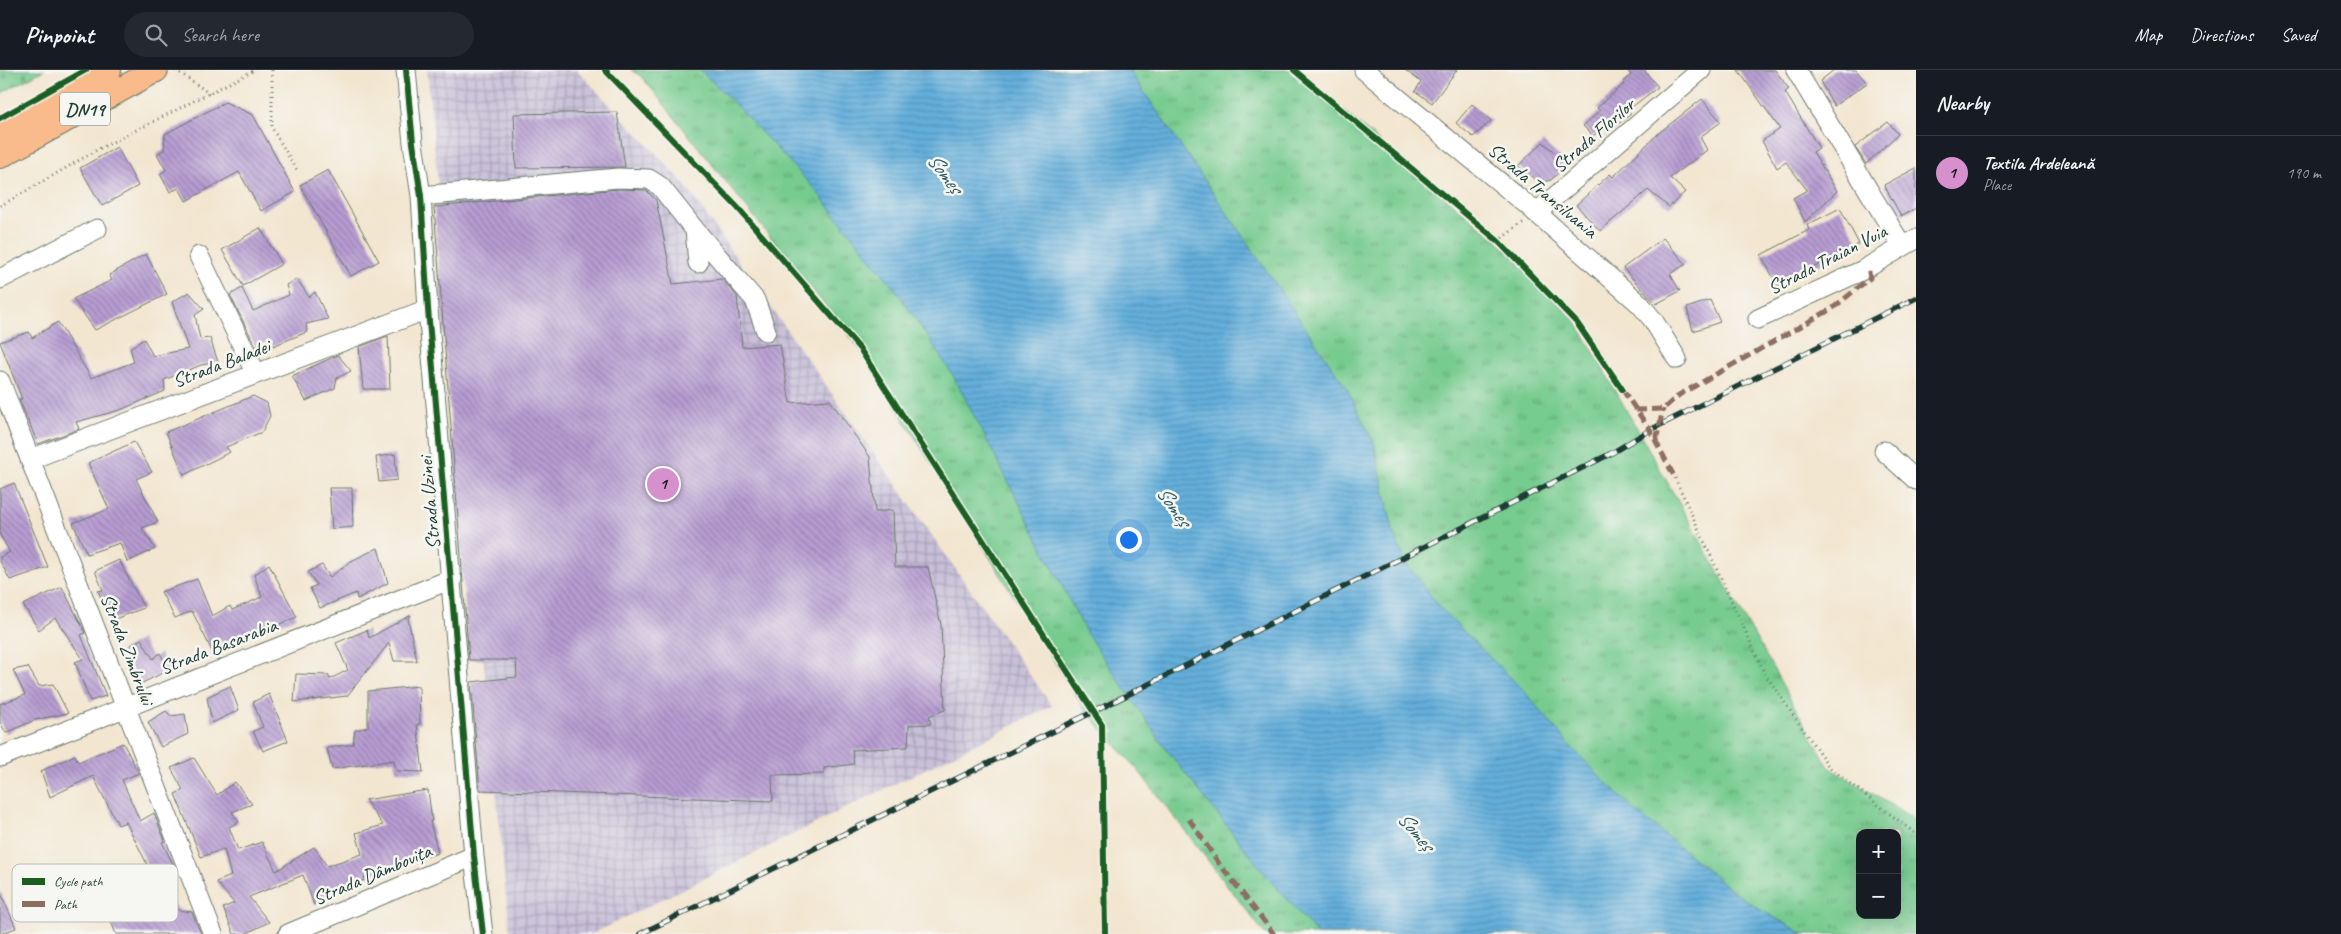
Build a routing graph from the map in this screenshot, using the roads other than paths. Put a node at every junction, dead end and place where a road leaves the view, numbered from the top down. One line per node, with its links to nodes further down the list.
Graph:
1 (109, 70): 7 (main road, DN19)
2 (156, 70): 7 (main road, DN19)
3 (406, 70): 8 (street, Strada Uzinei)
4 (1364, 70): 9 (street, Strada Transilvania)
5 (1701, 70): 9 (street, Strada Florilor)
6 (1796, 70): 12 (street)
7 (5, 140)
8 (421, 196): 11 (street); 16 (street, Strada Uzinei)
9 (1536, 213): 19 (street, Strada Transilvania)
10 (97, 229): 15 (street)
11 (695, 230): 14 (street); 18 (street)
12 (1909, 243): 17 (street, Strada Traian Vuia)
13 (199, 256): 20 (street)
14 (698, 263)
15 (0, 279)
16 (428, 309): 20 (street, Strada Baladei); 25 (street, Strada Uzinei)
17 (1758, 319)
18 (766, 331)
19 (1677, 359)
20 (256, 374): 23 (street, Strada Baladei)
21 (0, 381): 23 (street, Strada Zimbrului)
22 (1884, 451): 24 (street)
23 (31, 460): 26 (street, Strada Zimbrului)
24 (1916, 480)
25 (452, 579): 26 (street, Strada Basarabia); 28 (street, Strada Uzinei)
26 (126, 706): 27 (street, Strada Basarabia); 29 (street, Strada Zimbrului)
27 (0, 756)
28 (474, 856): 30 (street, Strada Dâmbovița); 31 (street, Strada Uzinei)
29 (212, 934)
30 (288, 934)
31 (483, 934)

